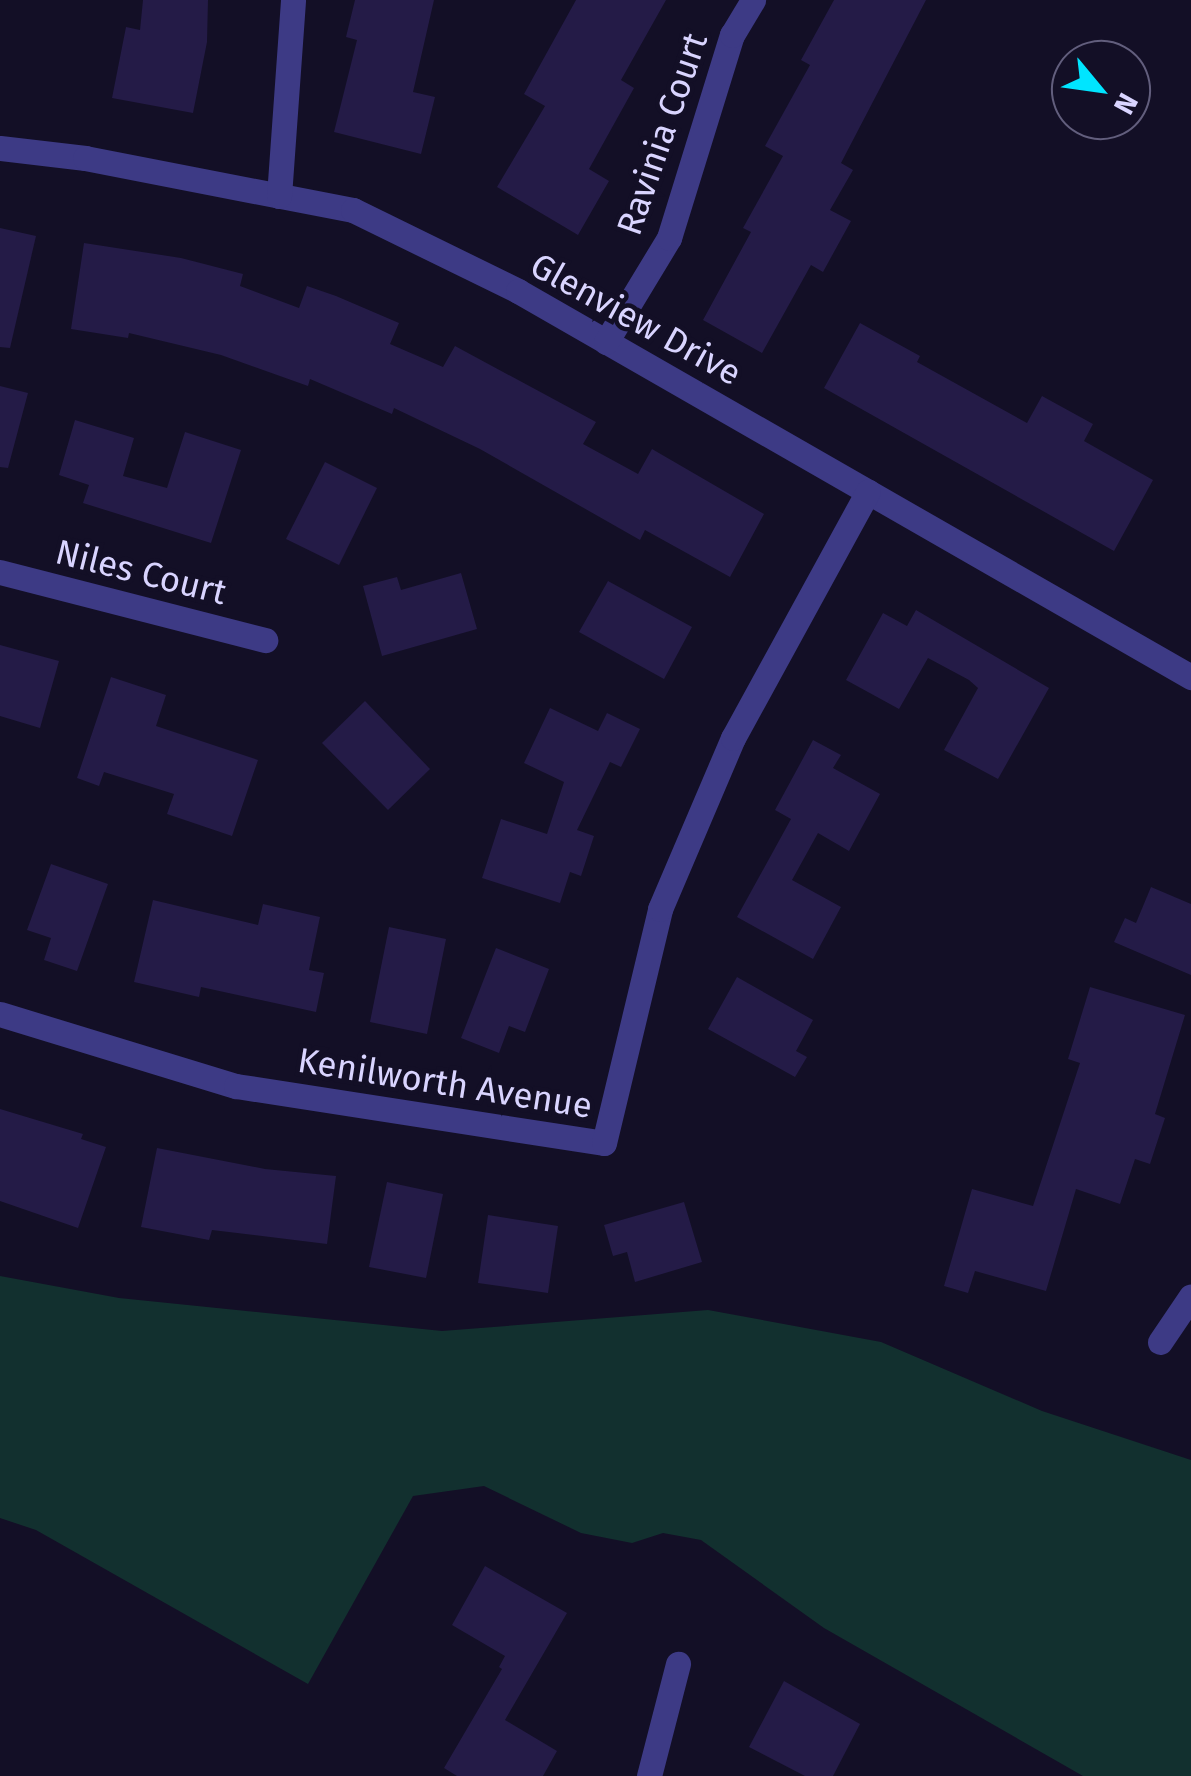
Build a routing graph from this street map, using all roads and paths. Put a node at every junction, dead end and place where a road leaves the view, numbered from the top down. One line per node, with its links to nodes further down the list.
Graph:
1 (293, 0): 4 (street)
2 (752, 0): 5 (street, Ravinia Court)
3 (0, 148): 4 (street, Glenview Drive)
4 (279, 196): 5 (street, Glenview Drive)
5 (606, 342): 6 (street, Glenview Drive)
6 (868, 491): 9 (street, Glenview Drive); 10 (street, Kenilworth Avenue)
7 (0, 572): 8 (street, Niles Court)
8 (264, 640)
9 (1191, 677)
10 (0, 1014)
11 (1191, 1296): 12 (street)
12 (1160, 1342)
13 (678, 1664): 14 (street)
14 (649, 1776)

